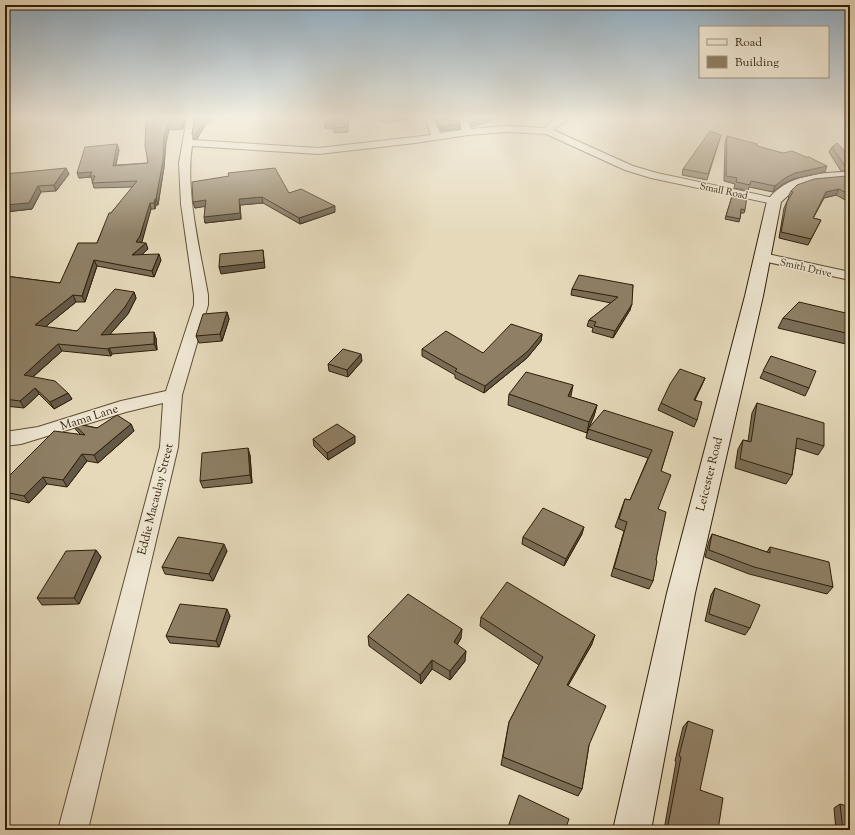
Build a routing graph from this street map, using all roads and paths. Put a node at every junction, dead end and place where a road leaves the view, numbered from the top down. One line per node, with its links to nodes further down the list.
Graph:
1 (185, 157): 7 (street, Eddie Macaulay Street)
2 (605, 157): 4 (street, Small Road)
3 (850, 176): 4 (street)
4 (774, 201): 5 (street, Leicester Road)
5 (763, 257): 6 (street, Smith Drive); 10 (street, Leicester Road)
6 (850, 276)
7 (173, 395): 8 (street, Mama Lane); 9 (street, Eddie Macaulay Street)
8 (5, 439)
9 (73, 830)
10 (632, 830)

